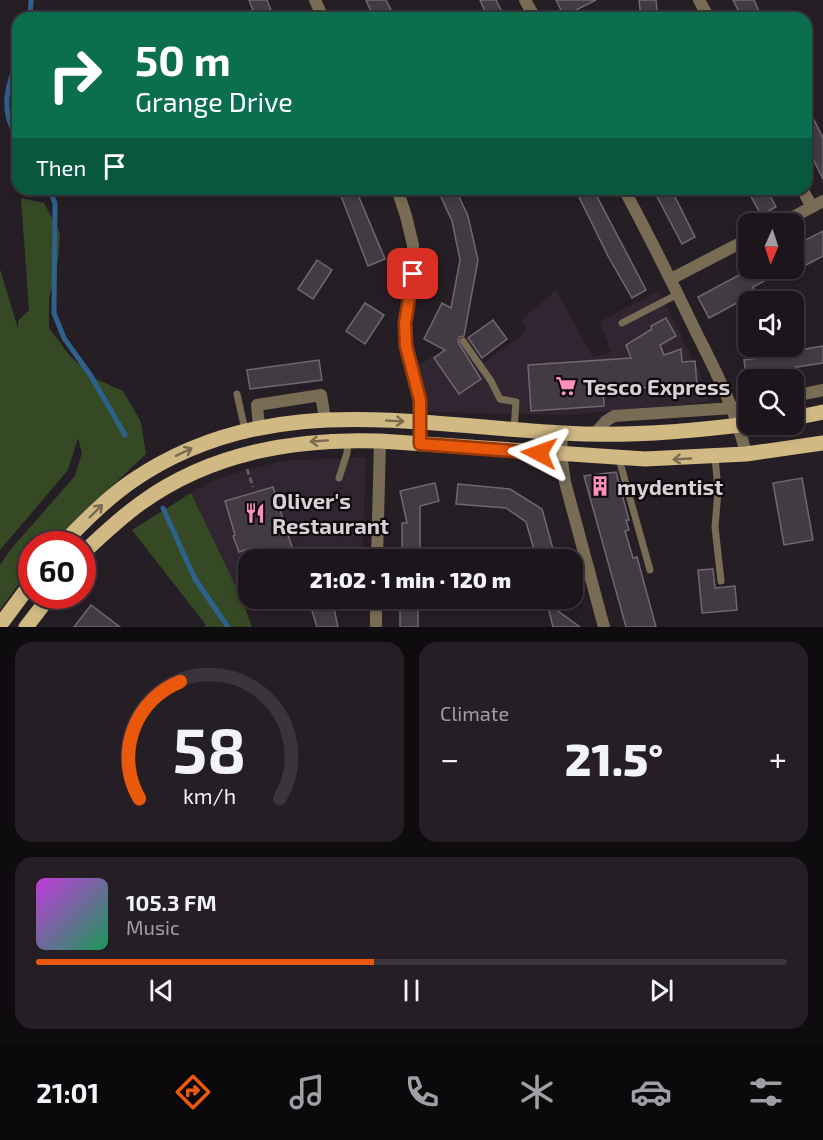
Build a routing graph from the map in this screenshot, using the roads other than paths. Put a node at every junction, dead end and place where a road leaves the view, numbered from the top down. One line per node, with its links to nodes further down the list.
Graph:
1 (399, 195): 19 (street)
2 (627, 195): 6 (street)
3 (818, 204): 4 (street)
4 (801, 213)
5 (738, 244): 6 (street)
6 (671, 279): 7 (street)
7 (678, 294): 8 (lane); 14 (street)
8 (622, 323)
9 (463, 341): 22 (lane)
10 (823, 390): 12 (street)
11 (237, 394): 21 (lane)
12 (804, 394)
13 (738, 407): 14 (street)
14 (733, 408): 16 (street); 24 (street)
15 (823, 412): 17 (main road)
16 (738, 415)
17 (804, 416)
18 (325, 419): 19 (main road, one-way to 19); 21 (main road); 21 (street)
19 (420, 423): 22 (main road); 29 (street)
20 (738, 425): 24 (main road)
21 (252, 429): 33 (main road); 36 (main road, one-way to 21)
22 (514, 429): 23 (main road)
23 (562, 433): 24 (main road); 30 (street)
24 (594, 435)
25 (745, 435): 31 (street)
26 (348, 440): 27 (main road); 33 (main road, one-way to 33); 35 (lane)
27 (380, 441): 29 (main road); 38 (street)
28 (823, 443): 31 (main road)
29 (420, 444): 30 (main road)
30 (561, 454): 34 (main road); 47 (street)
31 (746, 454): 32 (main road)
32 (715, 456): 34 (main road, one-way to 34); 40 (lane)
33 (248, 459): 37 (main road)
34 (619, 459): 39 (lane)
35 (339, 478)
36 (75, 531)
37 (96, 541)
38 (377, 549)
39 (650, 570)
40 (721, 581)
41 (18, 601): 44 (main road)
42 (40, 609): 45 (main road)
43 (376, 609): 46 (street)
44 (0, 625)
45 (26, 627)
46 (376, 627)
47 (604, 627)

